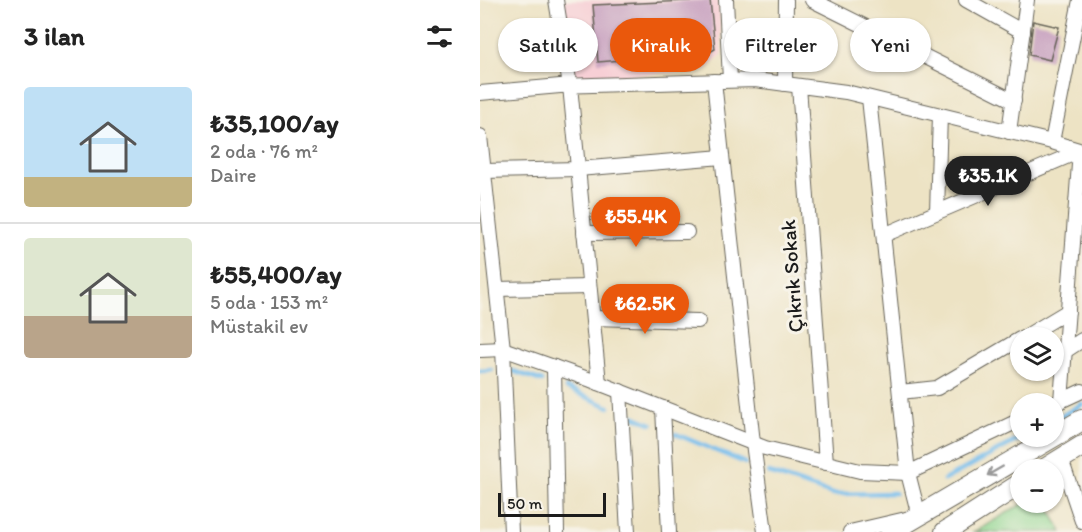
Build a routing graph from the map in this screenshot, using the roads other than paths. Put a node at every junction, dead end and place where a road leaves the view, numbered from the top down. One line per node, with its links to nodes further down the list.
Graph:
1 (556, 0): 13 (street)
2 (726, 0): 11 (street)
3 (786, 0): 12 (street, Çıkrık Sokak)
4 (812, 0): 16 (street)
5 (966, 0): 9 (street)
6 (1028, 0): 9 (street)
7 (1080, 0): 8 (street)
8 (1079, 19): 20 (street)
9 (1023, 32): 16 (street)
10 (714, 81): 11 (street); 13 (street); 22 (street)
11 (730, 81): 12 (street)
12 (792, 85): 15 (street); 55 (street, Çıkrık Sokak)
13 (570, 86): 14 (street); 23 (street)
14 (480, 93)
15 (869, 98): 17 (street); 29 (street)
16 (1014, 101): 18 (street)
17 (940, 115): 18 (street); 26 (street)
18 (1009, 132): 20 (street)
19 (480, 136): 24 (street)
20 (1052, 142): 21 (street)
21 (1081, 151): 26 (street); 30 (street)
22 (722, 157): 23 (street); 52 (street)
23 (578, 169): 24 (street); 28 (street)
24 (484, 171): 25 (street)
25 (484, 203): 32 (street)
26 (937, 212): 29 (street)
27 (687, 232): 28 (street)
28 (584, 233): 31 (street)
29 (884, 235): 46 (street)
30 (1076, 264): 33 (street)
31 (589, 287): 32 (street); 34 (street)
32 (497, 289): 39 (street)
33 (1068, 311): 36 (street); 41 (street)
34 (593, 318): 35 (street); 43 (street)
35 (698, 321)
36 (1041, 327)
37 (1082, 340): 41 (street)
38 (1010, 345): 46 (street)
39 (503, 349): 40 (street); 42 (street); 61 (street)
40 (480, 350)
41 (1065, 351): 47 (street)
42 (554, 367): 43 (street); 62 (street)
43 (599, 383): 44 (street)
44 (620, 391): 49 (street); 63 (street)
45 (1082, 391): 48 (street)
46 (900, 392): 57 (street)
47 (1059, 393)
48 (1064, 400)
49 (663, 408): 52 (street); 64 (street)
50 (1082, 420): 59 (main road, one-way to 59)
51 (1010, 425): 57 (street)
52 (753, 443): 55 (street); 65 (street)
53 (1082, 446): 54 (main road)
54 (1060, 459)
55 (826, 463): 57 (street)
56 (1064, 470): 60 (street)
57 (908, 473): 59 (street)
58 (1010, 490): 68 (main road)
59 (919, 516): 66 (street); 67 (main road)
60 (1082, 521)
61 (511, 532)
62 (557, 532)
63 (628, 532)
64 (669, 532)
65 (765, 532)
66 (850, 532)
67 (891, 532)
68 (945, 532)

